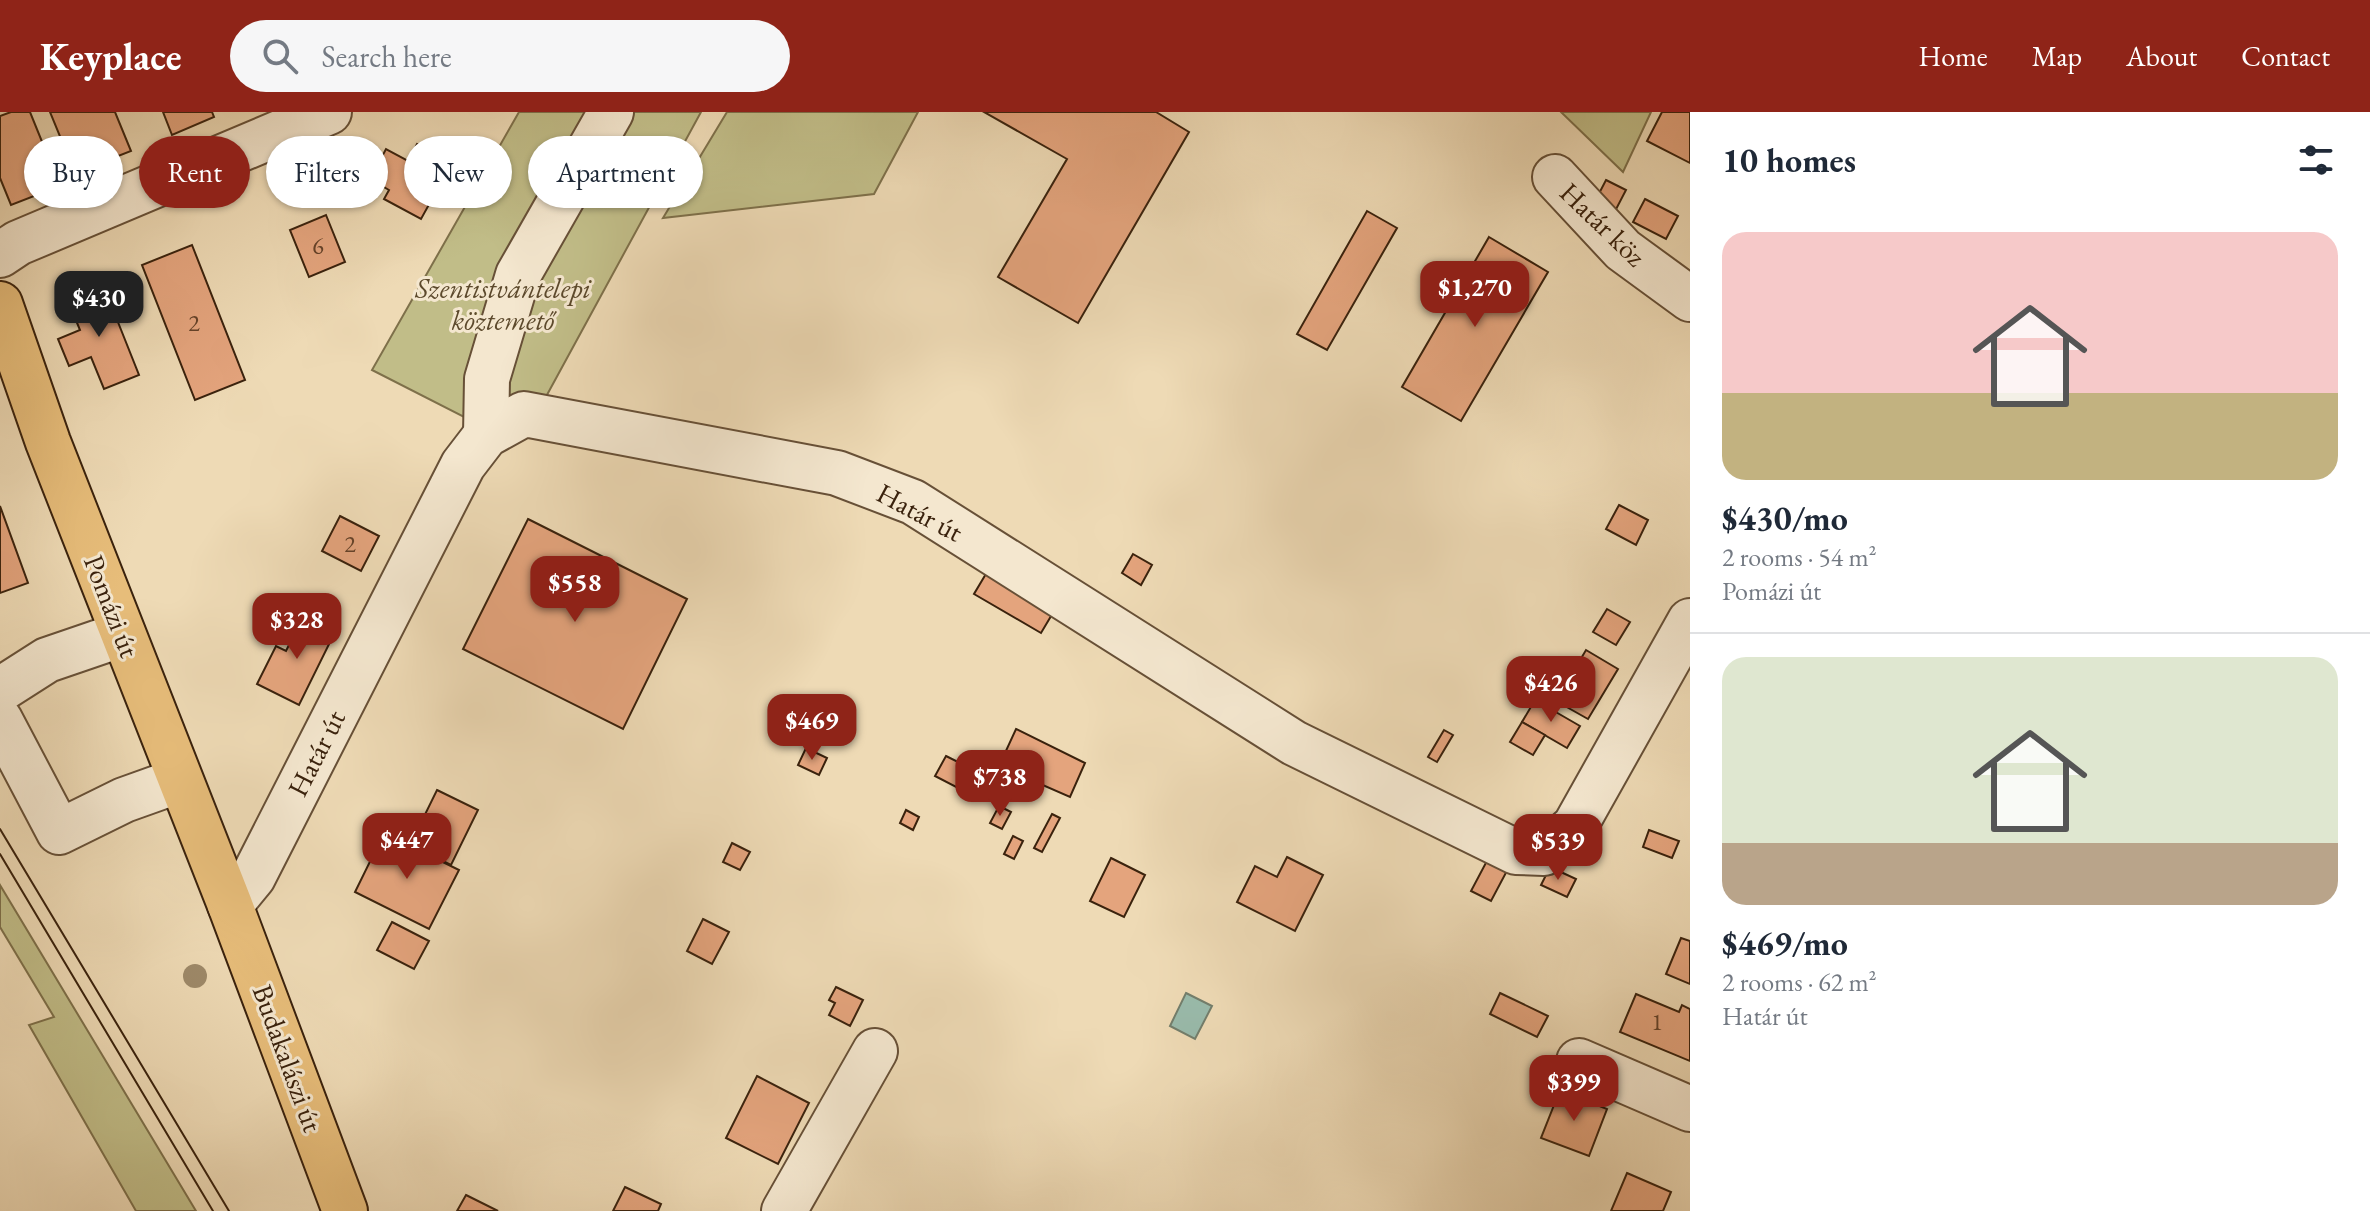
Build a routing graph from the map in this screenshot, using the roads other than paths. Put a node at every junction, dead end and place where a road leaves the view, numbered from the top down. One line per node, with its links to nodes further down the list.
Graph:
1 (329, 112): 4 (street)
2 (611, 112): 7 (street)
3 (1555, 177): 5 (street, Határ köz)
4 (0, 255)
5 (1690, 299)
6 (0, 304): 9 (main road, Pomázi út)
7 (486, 435): 8 (street, Határ út); 13 (street, Határ út)
8 (1690, 621)
9 (123, 634): 10 (street); 12 (main road, Pomázi út)
10 (0, 690)
11 (0, 720): 12 (street)
12 (180, 780): 13 (main road, Pomázi út)
13 (230, 905): 17 (main road, Budakalászi út)
14 (875, 1051): 18 (street)
15 (1579, 1061): 16 (street)
16 (1690, 1109)
17 (345, 1211)
18 (784, 1211)

